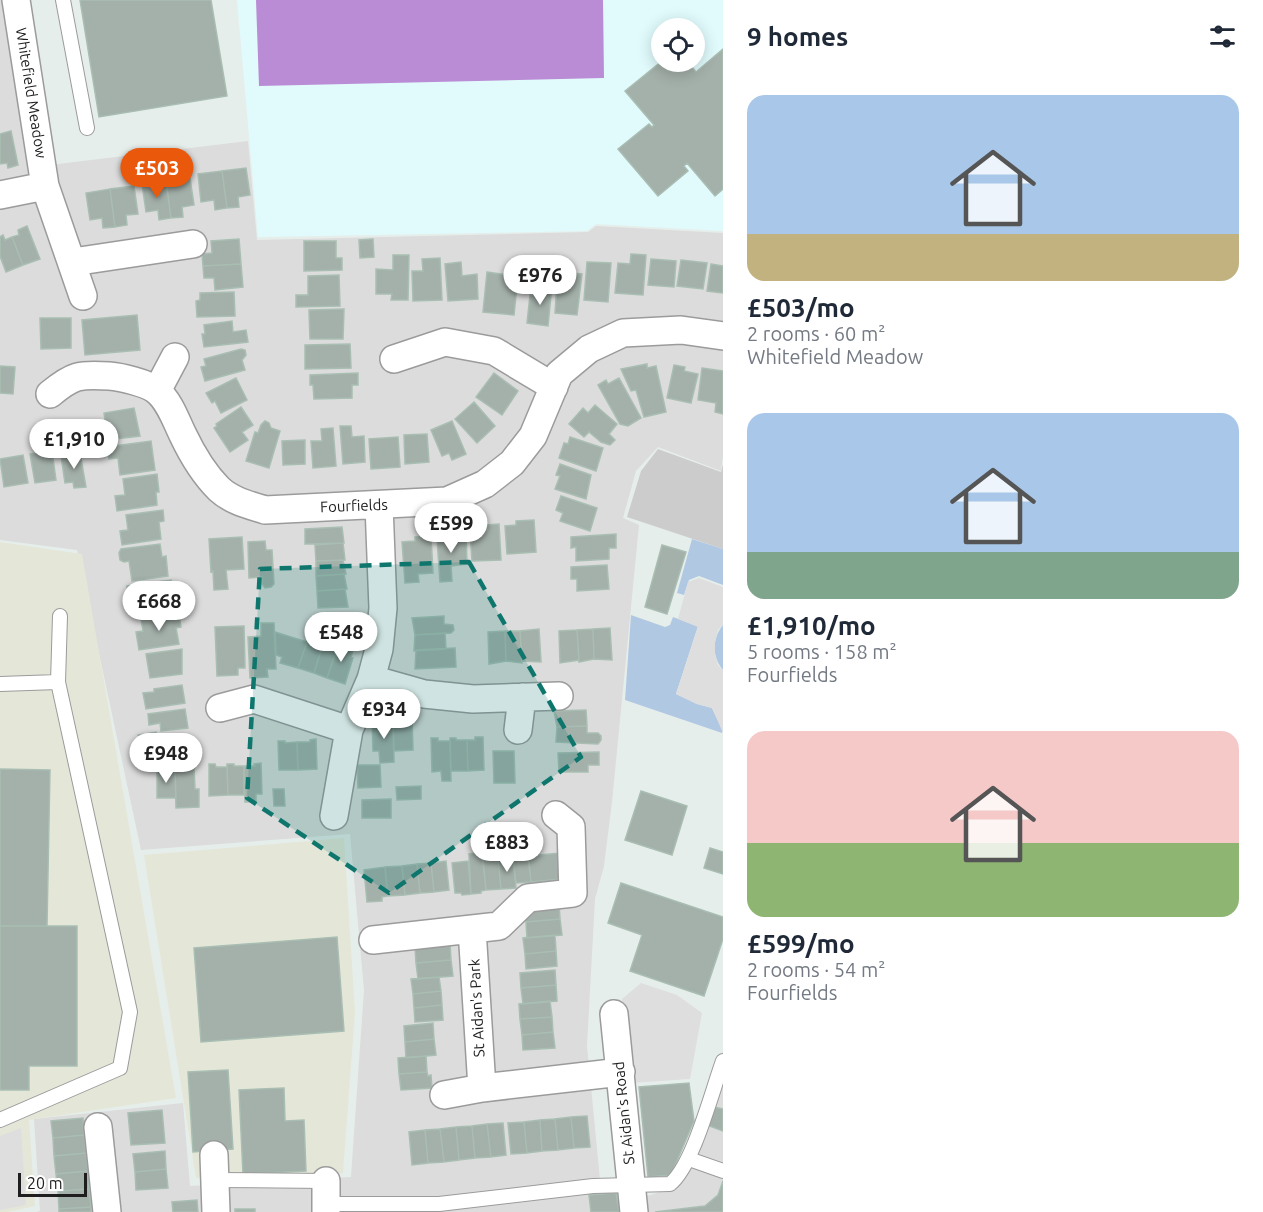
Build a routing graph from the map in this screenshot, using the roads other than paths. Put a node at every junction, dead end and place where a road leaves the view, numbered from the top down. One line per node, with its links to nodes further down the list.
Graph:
1 (16, 0): 4 (street, Whitefield Meadow)
2 (63, 0): 3 (lane)
3 (87, 128)
4 (45, 186): 5 (street); 7 (street, Whitefield Meadow)
5 (0, 195)
6 (192, 244): 7 (street)
7 (73, 262): 8 (street, Whitefield Meadow)
8 (83, 296)
9 (723, 336): 12 (street, Fourfields)
10 (175, 357): 13 (street)
11 (394, 359): 12 (street)
12 (554, 387): 15 (street, Fourfields)
13 (157, 391): 14 (street); 15 (street, Fourfields)
14 (50, 394)
15 (380, 505): 17 (street)
16 (60, 616): 18 (lane)
17 (371, 679): 21 (street); 23 (street)
18 (58, 682): 19 (lane); 34 (lane)
19 (0, 684)
20 (559, 696): 21 (street)
21 (522, 697): 24 (street)
22 (220, 708): 23 (street)
23 (349, 730): 26 (street)
24 (518, 730)
25 (556, 815): 27 (street)
26 (334, 816)
27 (472, 929): 28 (street); 32 (street, St Aidan's Park)
28 (373, 940)
29 (614, 1014): 31 (street, St Aidan's Road)
30 (723, 1061): 36 (lane)
31 (621, 1072): 32 (street); 39 (street, St Aidan's Road)
32 (482, 1088): 33 (street)
33 (444, 1095)
34 (0, 1120)
35 (98, 1127): 41 (street)
36 (689, 1159): 38 (lane); 39 (lane)
37 (215, 1168): 40 (lane); 42 (street)
38 (723, 1171)
39 (632, 1184): 40 (lane); 43 (street, St Aidan's Road)
40 (326, 1199)
41 (107, 1212)
42 (216, 1212)
43 (634, 1212)

